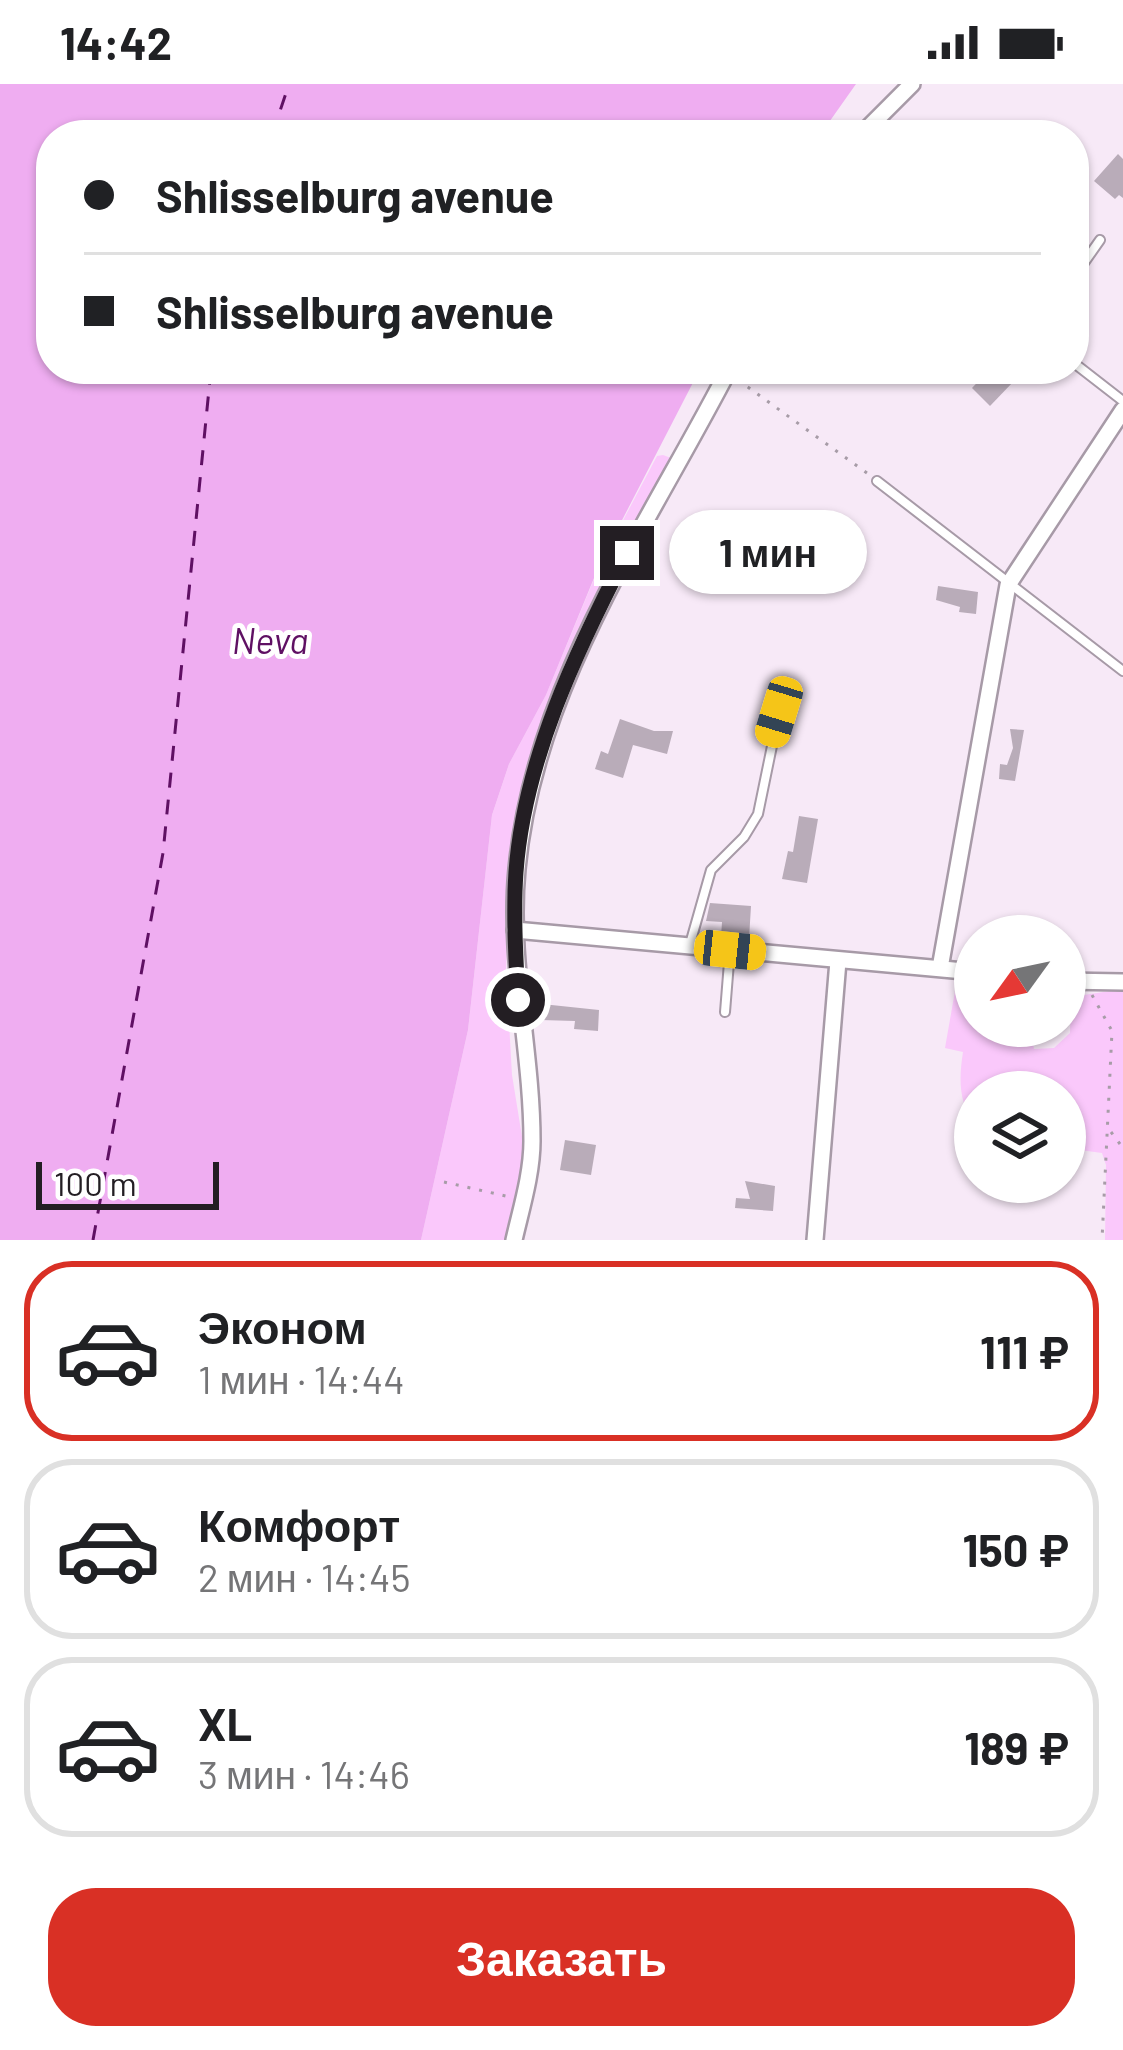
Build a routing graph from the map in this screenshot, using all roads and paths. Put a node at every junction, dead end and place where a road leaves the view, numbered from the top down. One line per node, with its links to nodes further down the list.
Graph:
1 (912, 84): 2 (street)
2 (876, 120)
3 (1100, 240): 4 (lane)
4 (1089, 256)
5 (1089, 375): 8 (lane)
6 (720, 384): 14 (street)
7 (747, 384): 10 (path)
8 (1123, 401)
9 (1121, 417): 11 (street)
10 (877, 481): 11 (lane)
11 (1008, 586): 12 (lane); 18 (street)
12 (1123, 671)
13 (779, 712): 15 (lane)
14 (515, 930): 15 (street); 27 (street)
15 (690, 945): 16 (street)
16 (730, 950): 17 (street); 23 (lane)
17 (838, 962): 18 (street); 29 (street)
18 (940, 968): 19 (street)
19 (954, 970)
20 (1086, 982): 21 (street)
21 (1123, 982)
22 (1086, 997): 24 (path)
23 (725, 1012)
24 (1110, 1130): 25 (path); 30 (path)
25 (1123, 1148)
26 (444, 1182): 27 (path)
27 (524, 1200): 28 (street)
28 (514, 1240)
29 (815, 1240)
30 (1102, 1240)

